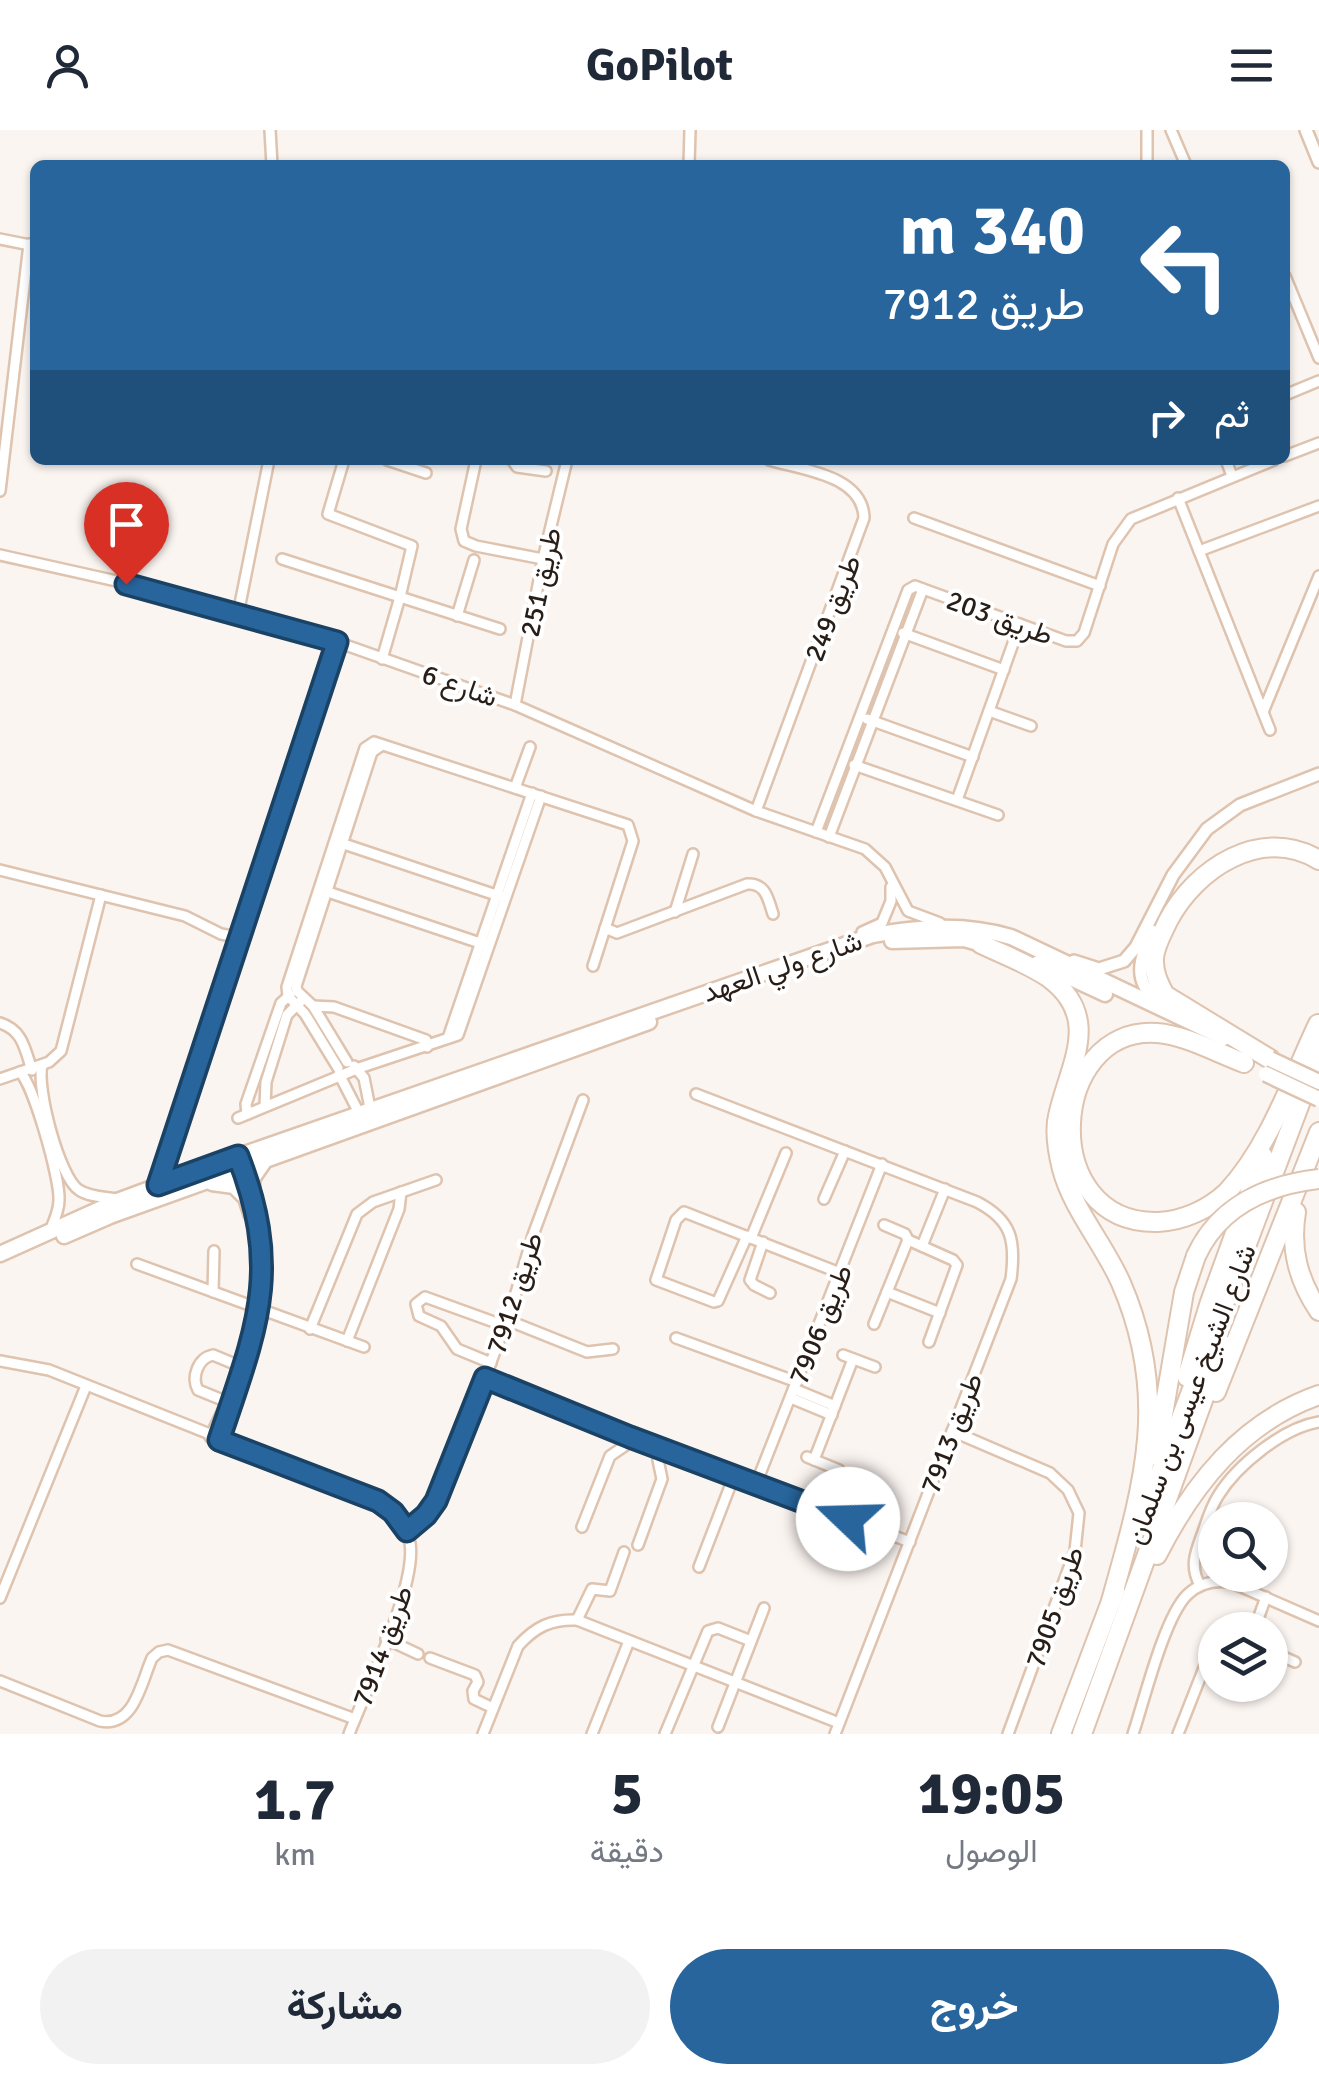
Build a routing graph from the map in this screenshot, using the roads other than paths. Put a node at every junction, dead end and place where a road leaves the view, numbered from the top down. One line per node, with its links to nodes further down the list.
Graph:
1 (270, 130): 6 (street)
2 (690, 130): 7 (street)
3 (1147, 130): 8 (street)
4 (1171, 130): 9 (street)
5 (1306, 130): 10 (street)
6 (272, 160)
7 (690, 160)
8 (1148, 160)
9 (1184, 160)
10 (1319, 162)
11 (0, 238): 12 (street)
12 (30, 245)
13 (30, 260): 32 (street)
14 (1290, 288): 15 (street)
15 (1319, 358)
16 (1319, 381): 17 (street)
17 (1290, 393)
18 (1319, 443): 19 (street)
19 (1290, 454)
20 (268, 465): 45 (street)
21 (343, 465): 44 (street)
22 (402, 465): 30 (street)
23 (475, 465): 39 (street)
24 (516, 465): 29 (street)
25 (566, 465): 39 (street, طريق 251)
26 (784, 465): 69 (street, طريق 249)
27 (1228, 465): 31 (street)
28 (1261, 465): 31 (street, طريق 203)
29 (546, 471)
30 (426, 473)
31 (1232, 476): 33 (street, طريق 203)
32 (0, 491)
33 (1178, 498): 36 (street); 42 (street, طريق 203)
34 (1319, 506): 36 (street)
35 (914, 518): 42 (street)
36 (1199, 551): 56 (street)
37 (0, 554): 45 (street, شارع 6)
38 (282, 559): 44 (street)
39 (543, 559): 54 (street, طريق 251)
40 (474, 560): 46 (street)
41 (1319, 576): 56 (street)
42 (1100, 586): 47 (street, طريق 203)
43 (923, 589): 47 (street, طريق 203); 49 (street); 50 (street)
44 (400, 598): 46 (street); 52 (street)
45 (238, 614): 51 (street, شارع 6)
46 (457, 616): 48 (street)
47 (1020, 624): 53 (street)
48 (500, 629)
49 (893, 630): 50 (street); 57 (street)
50 (905, 634): 53 (street); 58 (street)
51 (337, 642): 52 (street, شارع 6); 86 (street)
52 (382, 658): 54 (street, شارع 6)
53 (1004, 670): 55 (street)
54 (515, 704): 69 (street, شارع 6)
55 (989, 711): 59 (street); 62 (street)
56 (1263, 712): 60 (street)
57 (861, 717): 58 (street); 63 (street)
58 (872, 721): 62 (street); 64 (street)
59 (1031, 726)
60 (1270, 730)
61 (530, 747): 66 (street)
62 (973, 757): 68 (street)
63 (844, 762): 64 (street); 71 (street)
64 (855, 766): 68 (street); 72 (street)
65 (1319, 774): 76 (street)
66 (515, 788): 67 (street); 73 (street)
67 (536, 794): 81 (street); 85 (street)
68 (957, 800): 70 (street)
69 (756, 810): 71 (street, شارع 6)
70 (998, 815)
71 (816, 832): 72 (street, شارع 6)
72 (829, 836): 78 (street, شارع 6)
73 (338, 842): 79 (street); 81 (street)
74 (693, 854): 82 (street)
75 (1319, 860): 101 (highway)
76 (1182, 863): 90 (street); 94 (street)
77 (0, 870): 80 (street)
78 (891, 879): 84 (street, شارع 6); 89 (street)
79 (322, 890): 88 (street); 92 (street)
80 (101, 896): 86 (street); 100 (street)
81 (502, 897): 88 (street)
82 (675, 912): 83 (street); 85 (street)
83 (773, 914)
84 (961, 926): 89 (main road, شارع ولي العهد); 90 (main road, شارع ولي العهد)
85 (605, 928): 91 (street)
86 (238, 936): 123 (street)
87 (981, 944): 99 (main road, شارع ولي العهد); 113 (main road, شارع ولي العهد); 188 (highway)
88 (486, 945): 97 (street)
89 (827, 950): 111 (main road, شارع ولي العهد)
90 (1041, 951): 94 (main road, شارع ولي العهد)
91 (592, 966)
92 (296, 998): 93 (street); 103 (street); 110 (street); 110 (street)
93 (313, 1006): 97 (street); 103 (street)
94 (1185, 1021): 101 (main road, شارع ولي العهد)
95 (1318, 1023): 99 (highway); 173 (highway)
96 (0, 1024): 100 (street)
97 (426, 1047): 102 (street)
98 (1319, 1053): 173 (highway, شارع الشيخ عيسى بن سلمان)
99 (1244, 1063): 101 (main road, شارع ولي العهد)
100 (36, 1067): 104 (street); 119 (street)
101 (1268, 1067): 106 (main road, شارع ولي العهد, bridge); 109 (main road, شارع ولي العهد, bridge)
102 (358, 1068): 103 (street); 103 (street); 111 (street)
103 (341, 1069): 110 (street); 111 (street)
104 (20, 1072): 105 (street); 119 (street)
105 (0, 1080)
106 (1319, 1084): 169 (highway, شارع الشيخ عيسى بن سلمان)
107 (696, 1094): 114 (street)
108 (583, 1100): 145 (street, طريق 7912)
109 (1319, 1100)
110 (265, 1106)
111 (364, 1111): 113 (main road); 117 (main road, شارع ولي العهد)
112 (1319, 1132): 120 (highway)
113 (302, 1148): 116 (main road, شارع ولي العهد)
114 (845, 1151): 118 (street); 127 (street)
115 (786, 1153): 131 (street)
116 (264, 1163): 117 (main road, شارع ولي العهد); 126 (main road)
117 (237, 1164): 122 (main road, شارع ولي العهد); 123 (main road, شارع ولي العهد); 126 (street)
118 (882, 1164): 124 (street); 138 (street, طريق 7906)
119 (60, 1174): 128 (street); 130 (street)
120 (1312, 1175): 143 (highway); 169 (highway); 175 (highway, bridge)
121 (436, 1180): 125 (street)
122 (207, 1183): 126 (main road); 136 (main road, شارع ولي العهد)
123 (158, 1185): 128 (main road, شارع ولي العهد)
124 (945, 1189): 134 (street); 165 (street, طريق 7913)
125 (401, 1192): 147 (street); 149 (street)
126 (248, 1197): 142 (street)
127 (824, 1199)
128 (120, 1200): 130 (main road, شارع ولي العهد)
129 (884, 1225): 132 (street)
130 (50, 1233): 136 (main road, شارع ولي العهد)
131 (749, 1237): 131 (street); 133 (street)
132 (908, 1240): 134 (street); 140 (street)
133 (763, 1242): 138 (street); 141 (street)
134 (922, 1246): 144 (street)
135 (214, 1250): 139 (street)
136 (0, 1257)
137 (137, 1264): 139 (street)
138 (840, 1273): 160 (street, طريق 7906)
139 (213, 1292): 142 (street)
140 (887, 1292): 144 (street); 146 (street)
141 (770, 1293)
142 (260, 1311): 147 (street); 155 (street)
143 (1319, 1311)
144 (940, 1313): 150 (street)
145 (506, 1323): 152 (street); 154 (street, طريق 7912); 154 (street)
146 (874, 1324)
147 (310, 1329): 149 (street)
148 (676, 1338): 160 (street)
149 (347, 1341): 151 (street)
150 (929, 1342)
151 (364, 1347)
152 (613, 1349)
153 (0, 1361): 159 (street)
154 (491, 1363): 157 (street, طريق 7912)
155 (242, 1367): 158 (street); 162 (street)
156 (875, 1367): 163 (street)
157 (485, 1378): 166 (street); 177 (street, طريق 7912)
158 (236, 1383): 162 (street); 167 (street)
159 (86, 1386): 167 (street); 187 (street)
160 (794, 1390): 163 (street); 172 (street, طريق 7906)
161 (1319, 1395): 191 (highway)
162 (225, 1402): 167 (street)
163 (833, 1410): 170 (street)
164 (1319, 1422): 174 (street)
165 (952, 1432): 178 (street, طريق 7913); 213 (street, طريق 7905)
166 (630, 1437): 168 (street); 176 (street)
167 (214, 1438): 177 (street)
168 (660, 1449): 171 (street); 179 (street)
169 (1185, 1449): 191 (highway, شارع الشيخ عيسى بن سلمان)
170 (839, 1470)
171 (734, 1476): 172 (street); 182 (street)
172 (756, 1484): 178 (street)
173 (1150, 1500): 175 (highway, شارع الشيخ عيسى بن سلمان)
174 (1215, 1502)
175 (1141, 1524): 188 (highway, شارع الشيخ عيسى بن سلمان)
176 (582, 1527)
177 (407, 1531): 194 (street, طريق 7914)
178 (910, 1542): 208 (street, طريق 7913)
179 (638, 1544)
180 (1198, 1544): 183 (street)
181 (624, 1552): 192 (street)
182 (699, 1566)
183 (1198, 1580)
184 (1198, 1587): 216 (street)
185 (1254, 1592): 186 (street)
186 (1266, 1597): 190 (street); 193 (street)
187 (0, 1598)
188 (1111, 1600): 214 (highway, شارع الشيخ عيسى بن سلمان)
189 (764, 1608): 196 (street)
190 (1261, 1612)
191 (1126, 1618): 215 (highway, شارع الشيخ عيسى بن سلمان)
192 (576, 1620): 195 (street); 205 (street)
193 (1319, 1620)
194 (386, 1639): 197 (street); 206 (street, طريق 7914)
195 (629, 1641): 201 (street); 211 (street)
196 (751, 1641): 201 (street); 203 (street)
197 (418, 1654)
198 (430, 1658): 205 (street)
199 (1288, 1659): 200 (street)
200 (1295, 1662)
201 (691, 1666): 203 (street); 212 (street)
202 (0, 1680): 206 (street)
203 (734, 1683): 207 (street); 208 (street)
204 (1198, 1683): 217 (street)
205 (493, 1708): 210 (street)
206 (355, 1719): 209 (street, طريق 7914)
207 (718, 1726)
208 (837, 1729)
209 (349, 1734)
210 (482, 1734)
211 (592, 1734)
212 (665, 1734)
213 (1008, 1734)
214 (1061, 1734)
215 (1082, 1734)
216 (1133, 1734)
217 (1178, 1734)

